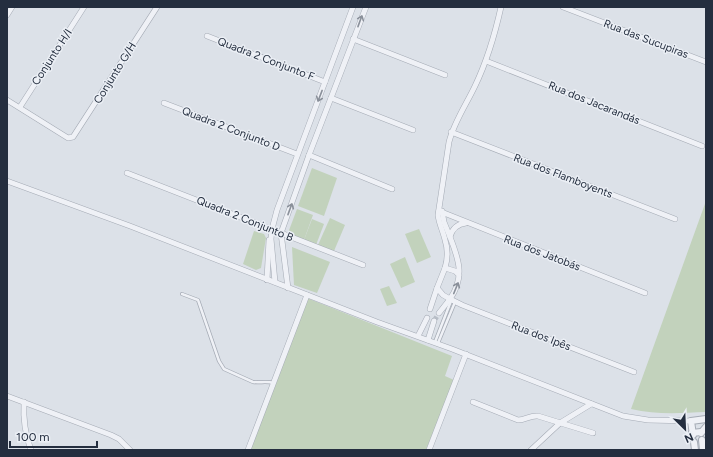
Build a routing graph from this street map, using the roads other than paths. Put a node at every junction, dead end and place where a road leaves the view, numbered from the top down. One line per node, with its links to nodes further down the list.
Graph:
1 (12, 7): 8 (street)
2 (84, 7): 20 (street, Conjunto H/I)
3 (157, 7): 20 (street, Conjunto G/H)
4 (353, 7): 11 (street)
5 (501, 7): 12 (street)
6 (564, 7): 13 (street, Rua das Sucupiras)
7 (363, 8): 10 (street, one-way to 7)
8 (7, 15)
9 (206, 36): 16 (street, Quadra 2 Conjunto F)
10 (353, 40): 14 (street); 15 (street)
11 (333, 61): 14 (street); 16 (street)
12 (486, 61): 24 (street); 25 (street, Rua dos Jacarandás)
13 (706, 62)
14 (343, 65): 17 (street)
15 (445, 74)
16 (325, 82): 21 (street, one-way to 21)
17 (331, 98): 22 (street); 23 (street)
18 (7, 100): 20 (street)
19 (164, 103): 26 (street, Quadra 2 Conjunto D)
20 (20, 107)
21 (309, 125): 22 (street); 26 (street)
22 (319, 129): 27 (street)
23 (413, 130)
24 (452, 132): 31 (street); 32 (street, Rua dos Flamboyents)
25 (702, 146)
26 (297, 154): 35 (street)
27 (309, 155): 30 (street); 36 (street, one-way to 27)
28 (126, 172): 35 (street, Quadra 2 Conjunto B)
29 (7, 181): 41 (street)
30 (392, 189)
31 (440, 212): 33 (street); 34 (street, Rua dos Jatobás); 37 (street); 39 (street)
32 (675, 219)
33 (462, 224): 34 (street); 37 (street)
34 (468, 224): 45 (street, Rua dos Jatobás)
35 (271, 229): 36 (street, Quadra 2 Conjunto B); 41 (street); 42 (street)
36 (281, 233): 38 (street, Quadra 2 Conjunto B); 43 (street)
37 (450, 237): 40 (street)
38 (363, 265)
39 (445, 268): 40 (street); 44 (street)
40 (459, 275): 48 (street, one-way to 40)
41 (267, 280): 42 (street)
42 (275, 282): 43 (street)
43 (288, 288): 47 (street)
44 (437, 288): 48 (street, Rua dos Ipês); 49 (street)
45 (645, 293)
46 (182, 294): 56 (lane)
47 (307, 296): 51 (street); 56 (street)
48 (452, 300): 50 (street); 53 (lane); 55 (street, Rua dos Ipês)
49 (430, 309)
50 (438, 313)
51 (418, 336): 52 (street); 52 (street)
52 (428, 340): 53 (street)
53 (436, 343): 54 (street)
54 (466, 354): 60 (street); 72 (street)
55 (634, 372)
56 (274, 383): 71 (street)
57 (7, 396): 58 (street)
58 (24, 402): 69 (street); 70 (street)
59 (473, 402): 63 (street)
60 (591, 404): 62 (street); 63 (street)
61 (706, 419): 62 (street)
62 (691, 421): 66 (street)
63 (560, 423): 65 (street); 73 (street)
64 (703, 431): 66 (street)
65 (593, 433)
66 (693, 436): 74 (street)
67 (702, 440): 68 (street)
68 (704, 449): 74 (street)
69 (31, 450)
70 (130, 450)
71 (248, 450)
72 (430, 450)
73 (531, 450)
74 (695, 450)

